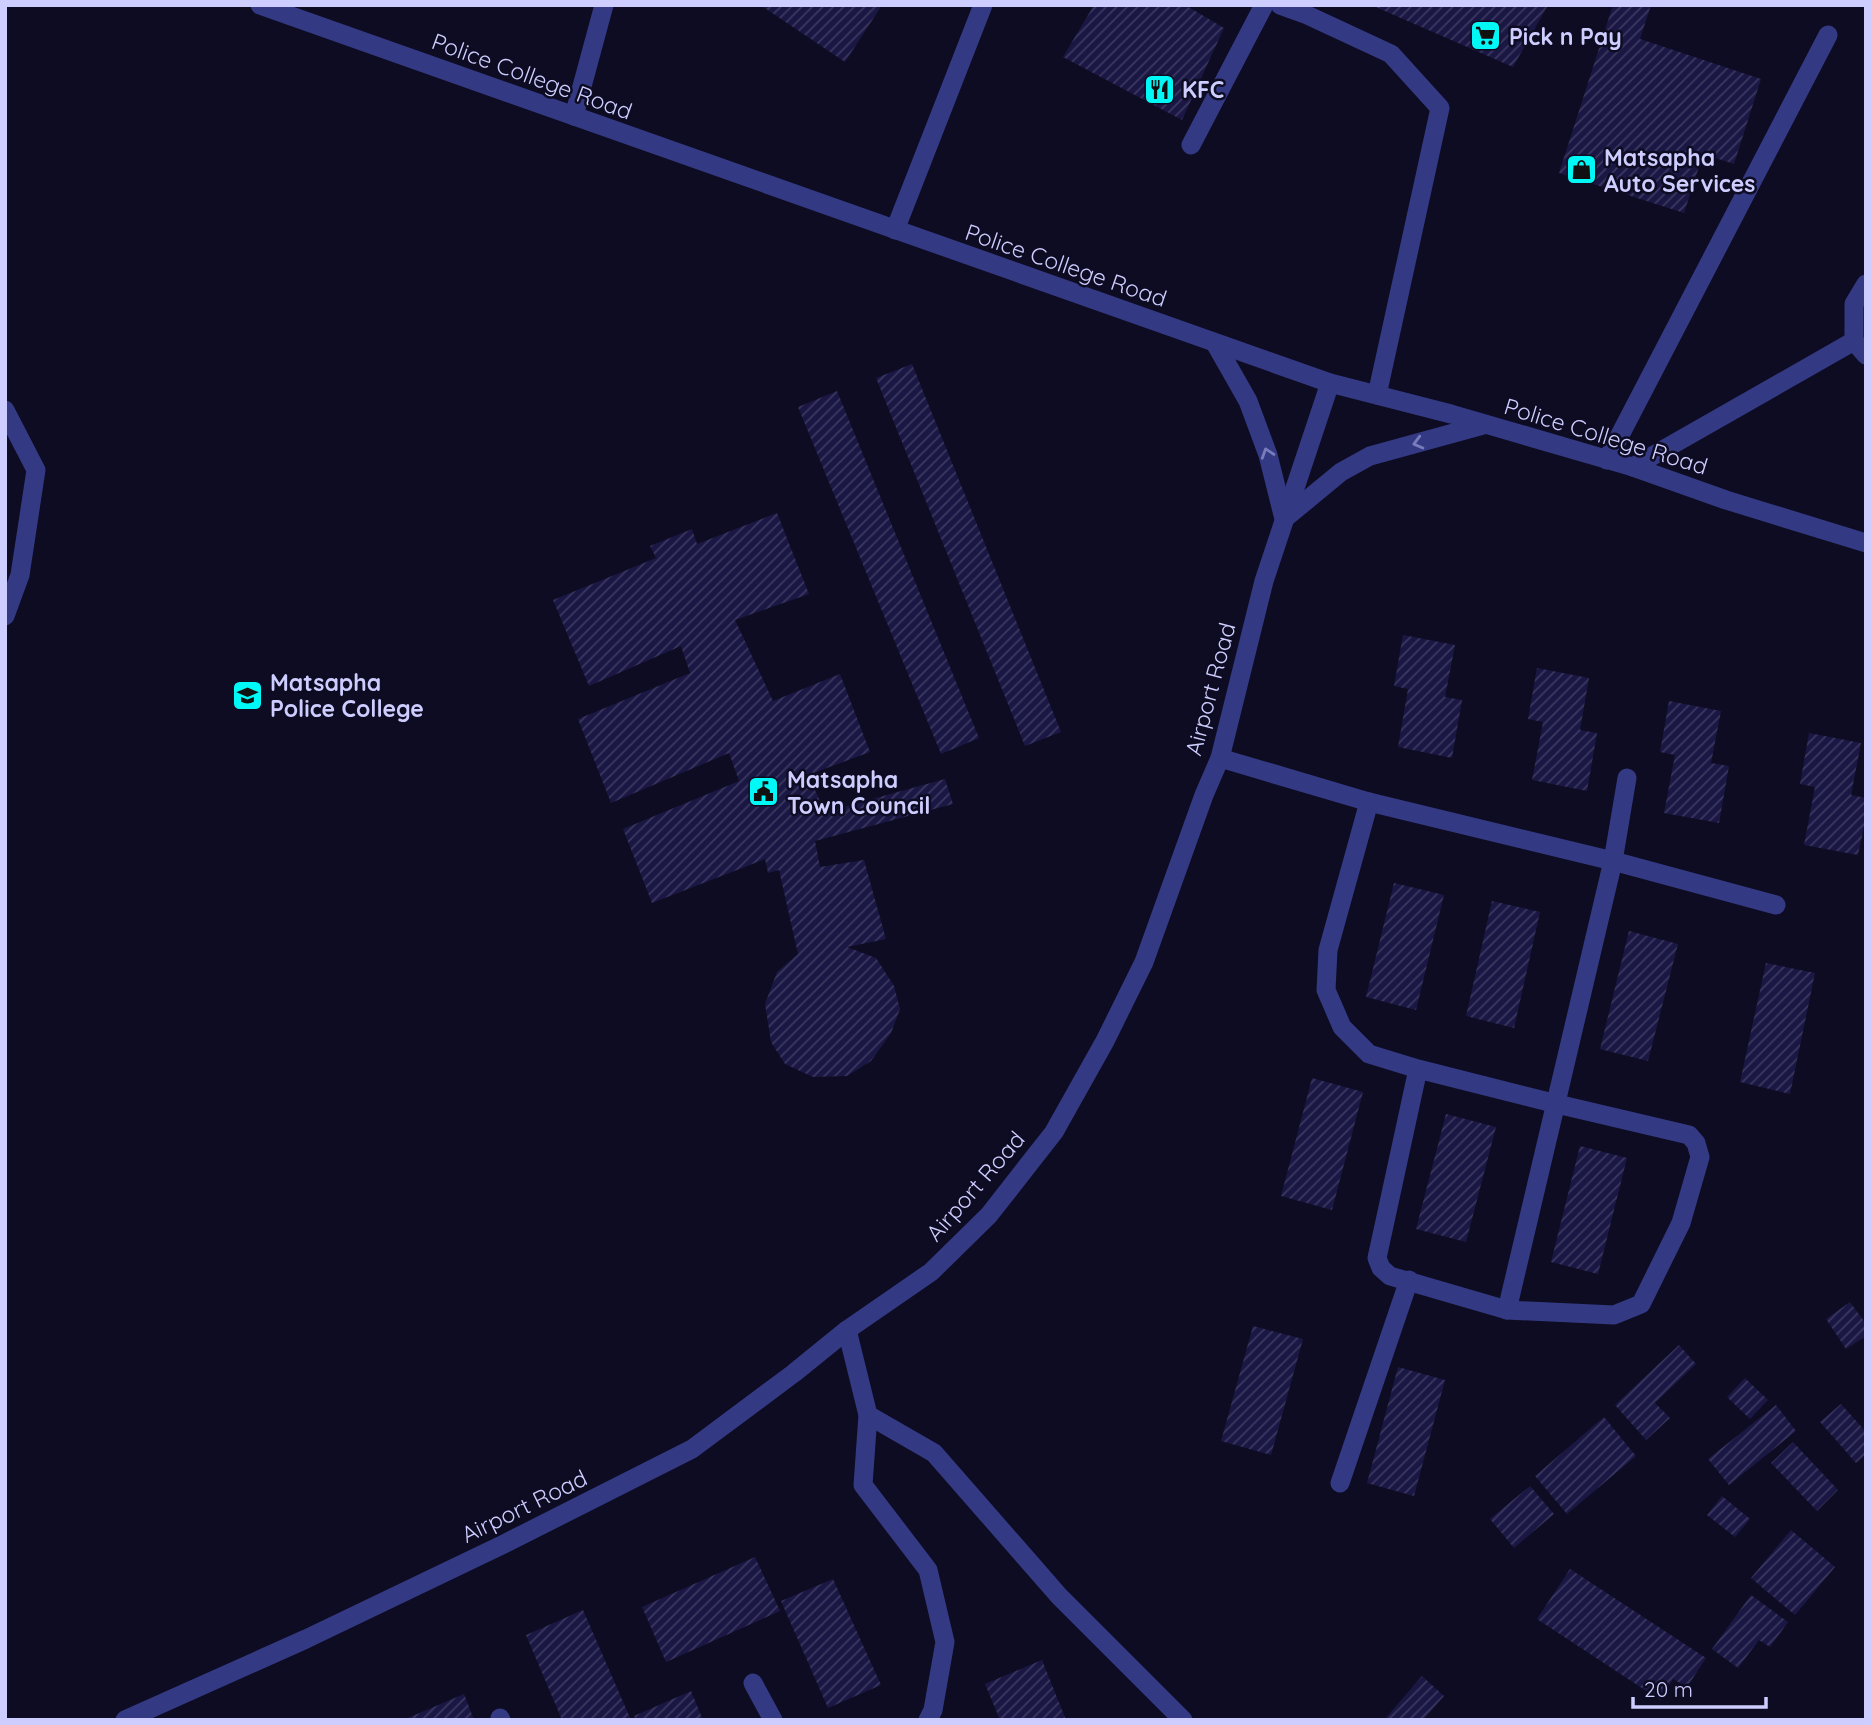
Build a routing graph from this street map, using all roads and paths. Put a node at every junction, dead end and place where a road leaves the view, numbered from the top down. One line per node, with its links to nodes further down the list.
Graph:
1 (260, 5): 7 (street, Police College Road)
2 (604, 5): 7 (street)
3 (983, 5): 9 (street)
4 (1264, 5): 8 (street)
5 (1280, 5): 14 (street)
6 (1828, 35): 17 (street)
7 (574, 116): 9 (street, Police College Road)
8 (1191, 145)
9 (895, 230): 11 (street, Police College Road)
10 (1866, 284): 12 (street)
11 (1215, 343): 13 (street, Police College Road); 19 (street, one-way to 11)
12 (1860, 348): 18 (street)
13 (1330, 383): 14 (street, Police College Road); 19 (street, Airport Road)
14 (1377, 395): 16 (street, Police College Road)
15 (5, 410): 21 (street)
16 (1484, 425): 17 (street, Police College Road); 19 (street, one-way to 19)
17 (1607, 460): 18 (street, Police College Road)
18 (1633, 467): 20 (street, Police College Road)
19 (1284, 519): 22 (street, Airport Road)
20 (1866, 543)
21 (5, 616)
22 (1220, 758): 24 (street); 31 (street, Airport Road)
23 (1627, 778): 25 (street)
24 (1369, 802): 25 (street); 27 (street)
25 (1613, 861): 26 (street); 28 (street)
26 (1776, 905)
27 (1418, 1069): 28 (street); 29 (street)
28 (1557, 1104): 30 (street); 30 (street)
29 (1409, 1280): 30 (street); 33 (street)
30 (1507, 1310)
31 (847, 1330): 32 (street); 35 (street, Airport Road)
32 (868, 1415): 37 (street); 38 (street)
33 (1340, 1483)
34 (754, 1683): 36 (street)
35 (125, 1720)
36 (773, 1720)
37 (928, 1720)
38 (1183, 1720)

